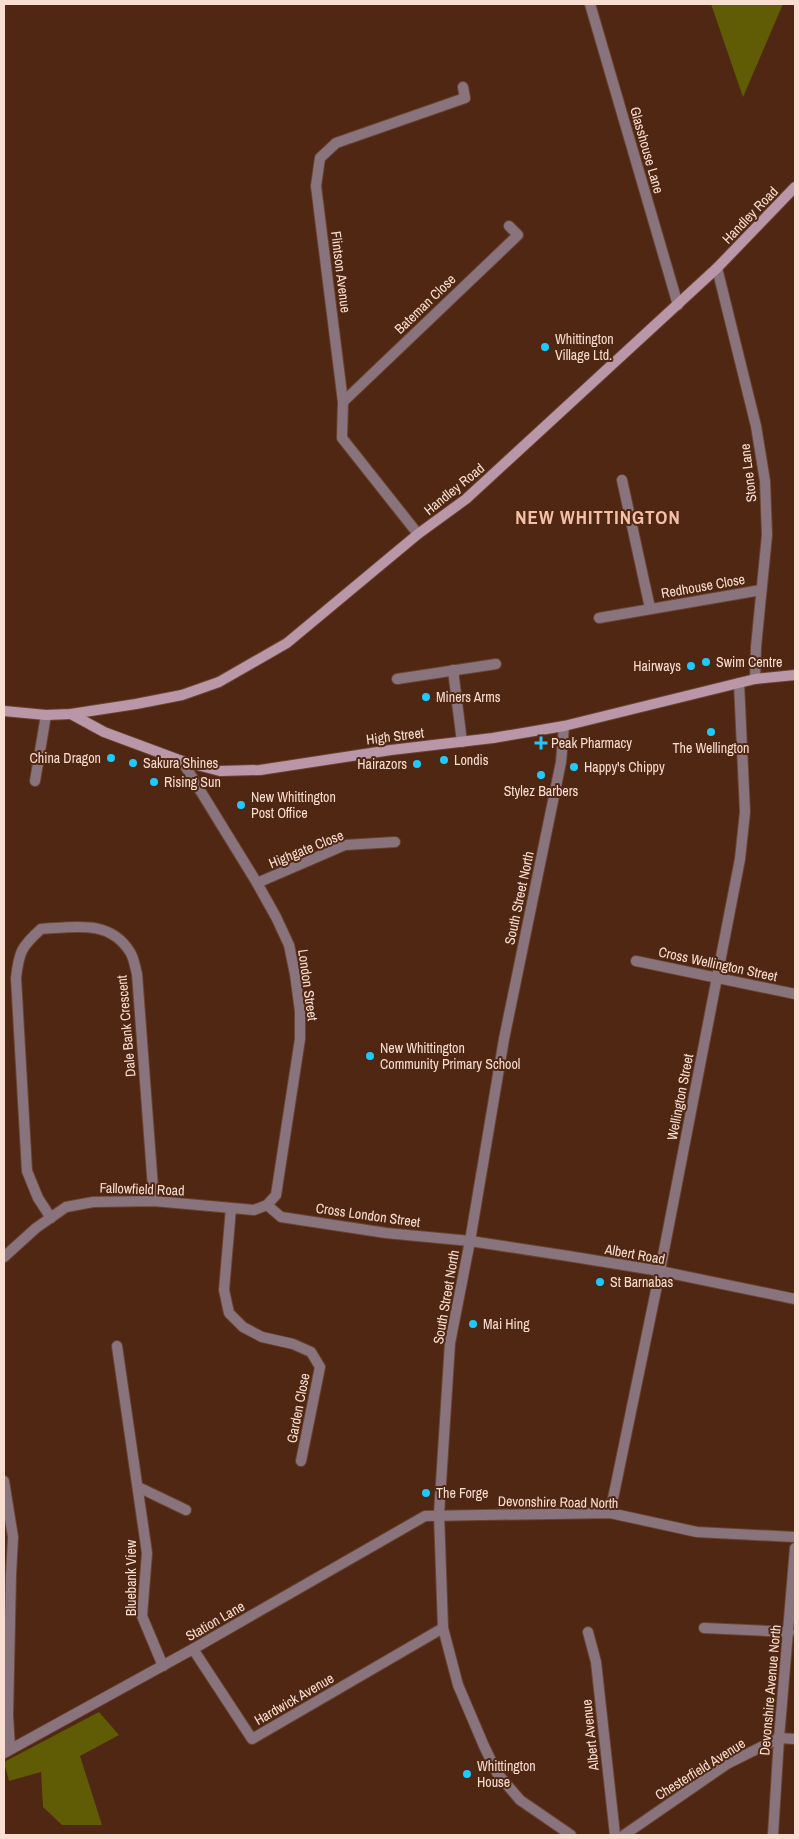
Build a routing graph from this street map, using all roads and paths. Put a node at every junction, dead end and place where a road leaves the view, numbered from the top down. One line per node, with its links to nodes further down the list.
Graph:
1 (590, 4): 6 (street, Glasshouse Lane)
2 (463, 87): 7 (street, Flintson Avenue)
3 (795, 187): 5 (main road, Handley Road)
4 (510, 226): 7 (street, Bateman Close)
5 (717, 268): 6 (main road, Handley Road); 10 (street, Stone Lane)
6 (678, 305): 9 (main road, Handley Road)
7 (343, 402): 9 (street, Flintson Avenue)
8 (622, 480): 11 (street, Redhouse Close)
9 (418, 534): 20 (main road, Handley Road)
10 (761, 590): 11 (street, Redhouse Close); 16 (street, Stone Lane)
11 (650, 608): 12 (street, Redhouse Close)
12 (599, 618)
13 (496, 664): 14 (street)
14 (453, 670): 17 (street); 23 (street)
15 (795, 675): 16 (main road, High Street)
16 (755, 678): 18 (main road, High Street)
17 (397, 679)
18 (739, 683): 22 (main road, High Street); 29 (street, Wellington Street)
19 (4, 711): 21 (main road)
20 (72, 714): 21 (main road); 24 (main road, High Street)
21 (46, 715): 25 (street)
22 (564, 726): 23 (main road, High Street); 35 (street, South Street North)
23 (462, 742): 24 (main road, High Street)
24 (182, 761): 27 (street, London Street)
25 (35, 781)
26 (395, 842): 27 (street, Highgate Close)
27 (257, 883): 32 (street, London Street)
28 (636, 961): 29 (street, Cross Wellington Street)
29 (717, 977): 30 (street, Cross Wellington Street); 37 (street, Wellington Street)
30 (795, 994)
31 (154, 1202): 33 (street, Fallowfield Road); 34 (street, Fallowfield Road); 34 (street, Dale Bank Crescent)
32 (267, 1205): 33 (street, Fallowfield Road); 35 (street, Cross London Street)
33 (232, 1208): 40 (street, Garden Close)
34 (50, 1218): 36 (street, Fallowfield Road)
35 (470, 1241): 37 (street, Albert Road); 45 (street, South Street North)
36 (4, 1257)
37 (660, 1271): 38 (street, Albert Road); 44 (street, Wellington Street)
38 (795, 1299)
39 (117, 1346): 42 (street, Bluebank View)
40 (301, 1461)
41 (4, 1481): 48 (street)
42 (138, 1488): 43 (street); 54 (street, Bluebank View)
43 (186, 1510)
44 (610, 1513): 45 (street, Devonshire Road North); 46 (street, Devonshire Road North)
45 (439, 1514): 49 (street, South Street North); 53 (street, Station Lane)
46 (795, 1537)
47 (795, 1548): 52 (street, Devonshire Avenue North)
48 (7, 1575): 57 (street)
49 (444, 1628): 53 (street, Hardwick Avenue); 58 (street, South Street North)
50 (704, 1628): 52 (street)
51 (588, 1632): 59 (street, Albert Avenue)
52 (789, 1632): 55 (street, Devonshire Avenue North)
53 (193, 1649): 54 (street, Station Lane)
54 (163, 1666): 57 (street, Station Lane)
55 (779, 1738): 56 (street); 60 (street, Chesterfield Avenue); 61 (street, Devonshire Avenue North)
56 (795, 1739)
57 (7, 1751)
58 (571, 1835)
59 (614, 1835)
60 (624, 1835)
61 (773, 1835)

